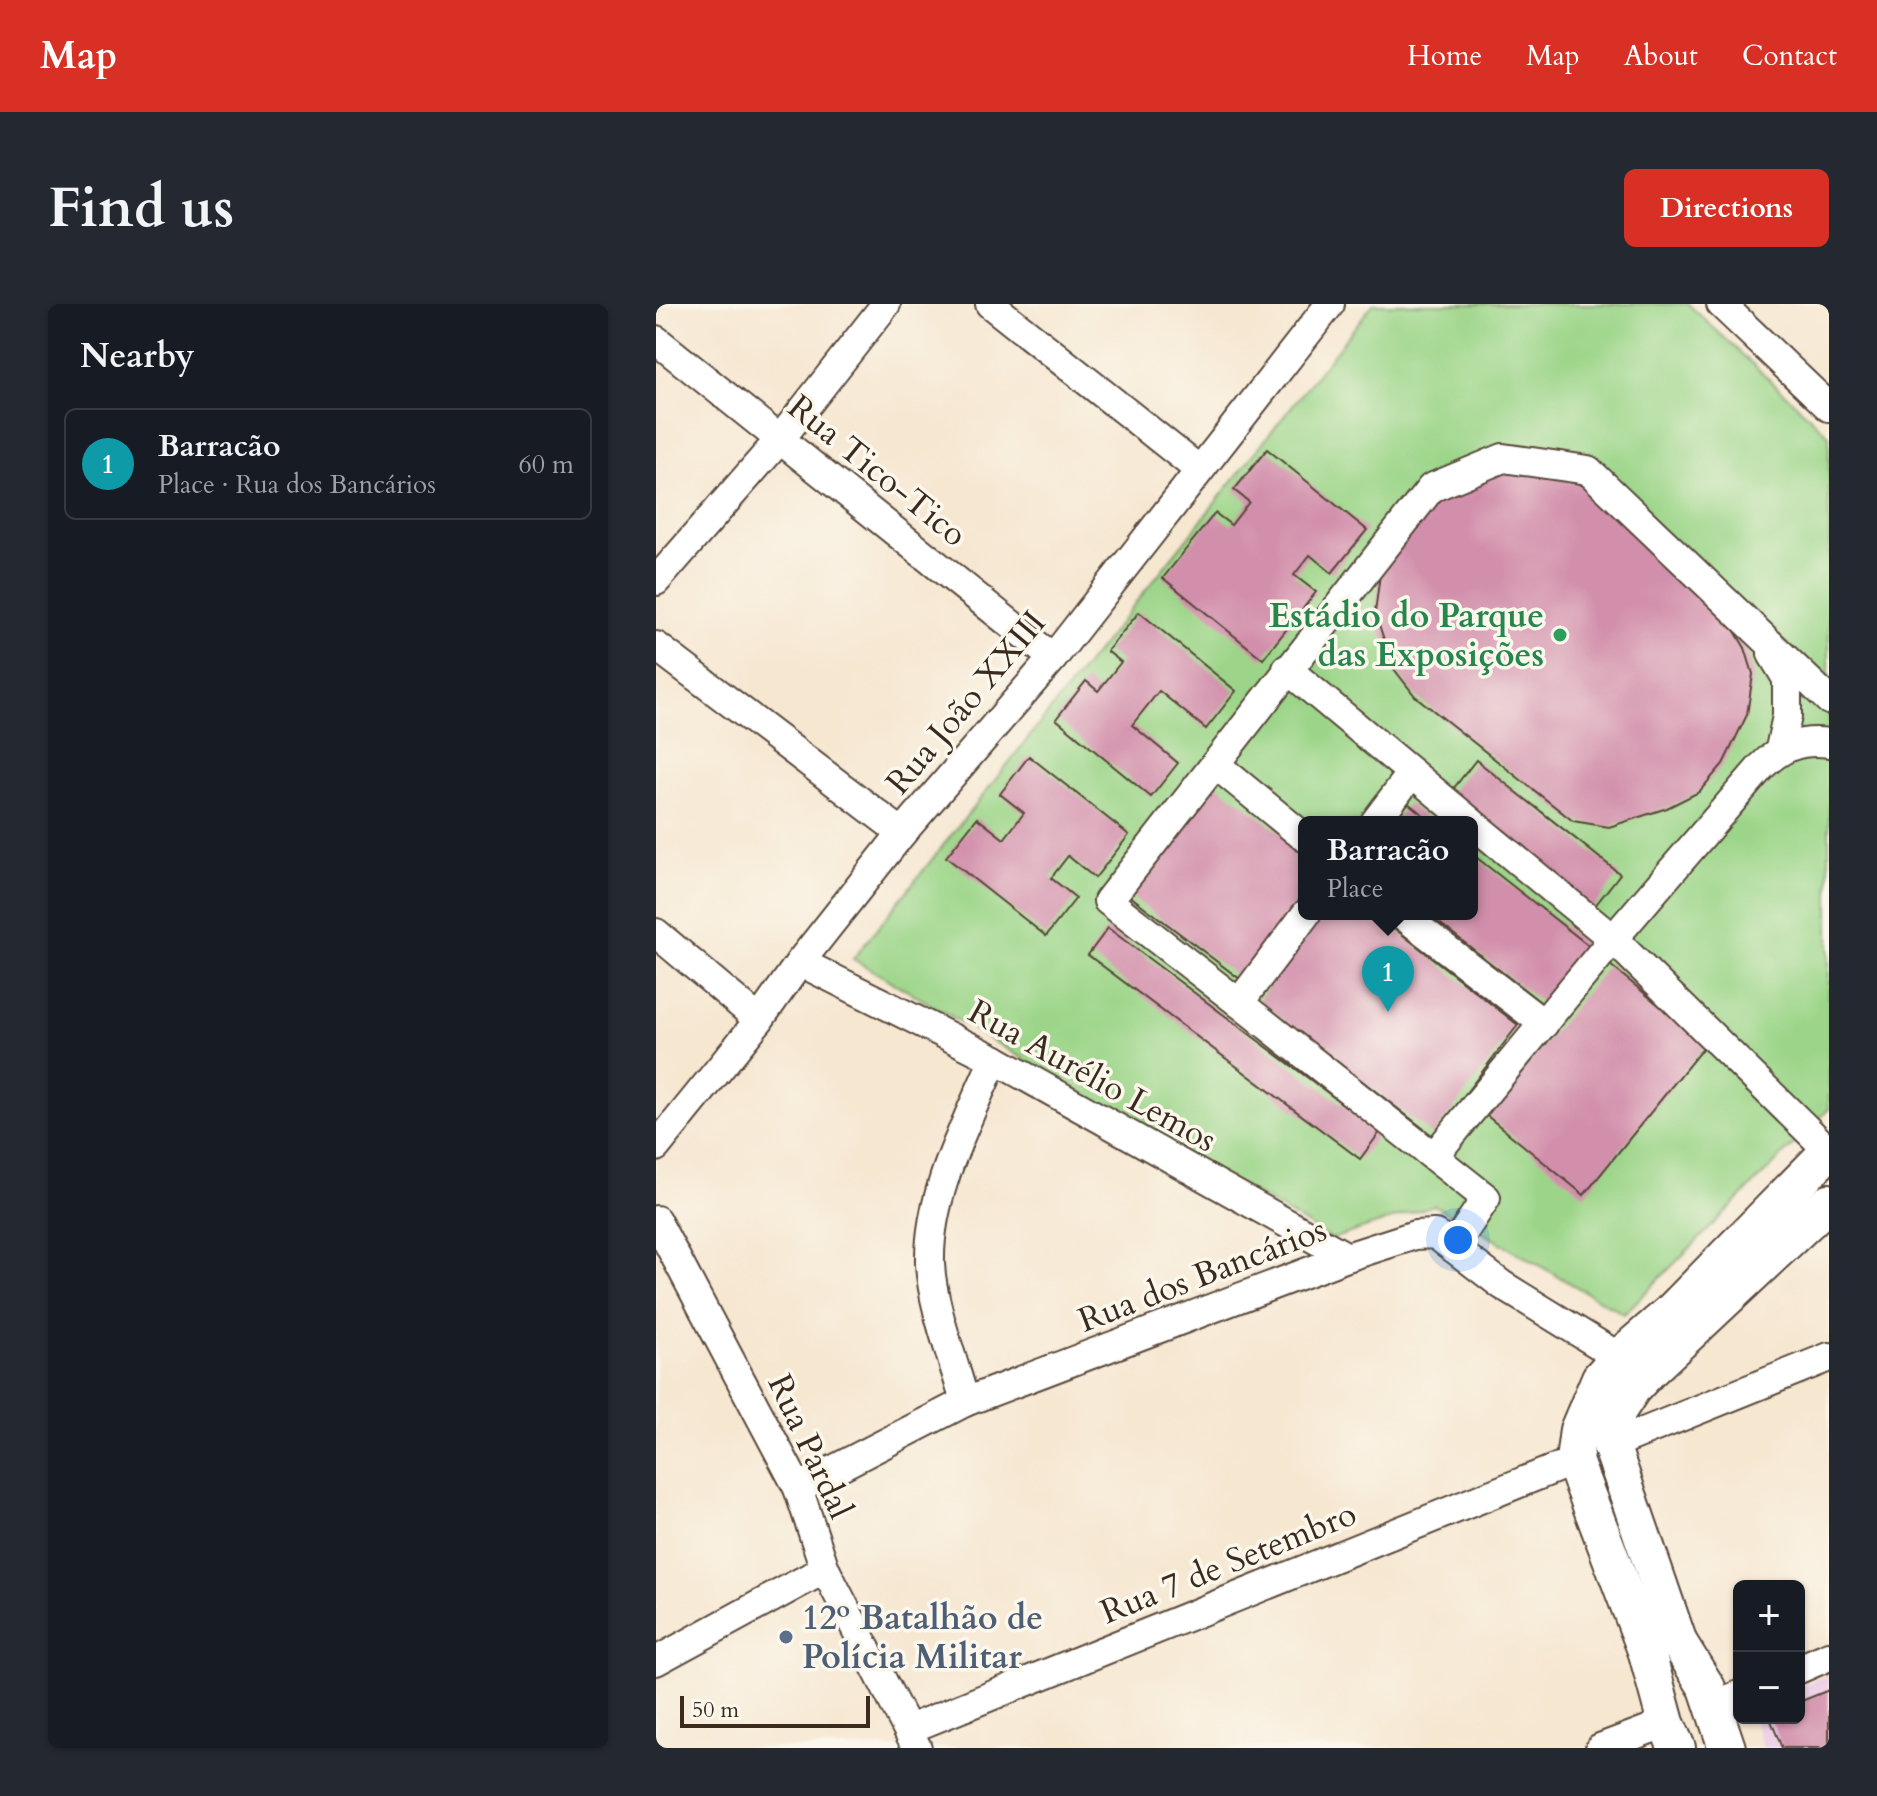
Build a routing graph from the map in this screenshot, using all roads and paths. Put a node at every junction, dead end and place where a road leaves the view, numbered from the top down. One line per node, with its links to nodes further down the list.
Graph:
1 (886, 304): 7 (street)
2 (990, 304): 8 (street)
3 (1330, 304): 8 (street, Rua João XXIII)
4 (1721, 304): 6 (street)
5 (656, 340): 7 (street, Rua Tico-Tico)
6 (1829, 407)
7 (781, 438): 9 (street); 12 (street, Rua Tico-Tico)
8 (1198, 469): 12 (street, Rua João XXIII)
9 (656, 579)
10 (1764, 639): 13 (street); 14 (street); 16 (street)
11 (656, 646): 23 (street)
12 (1053, 658): 23 (street, Rua João XXIII)
13 (1287, 669): 17 (street); 18 (street)
14 (1829, 700)
15 (1829, 743): 16 (street)
16 (1780, 749): 27 (street)
17 (1215, 764): 22 (street); 29 (street)
18 (1412, 773): 19 (street); 20 (street)
19 (1380, 816)
20 (1465, 816)
21 (1478, 827): 27 (street)
22 (1298, 832)
23 (902, 833): 28 (street, Rua João XXIII)
24 (1301, 920): 29 (street)
25 (1409, 920): 31 (street)
26 (656, 933): 30 (street)
27 (1613, 939): 31 (street); 34 (street)
28 (800, 962): 30 (street, Rua João XXIII); 32 (street, Rua Aurélio Lemos)
29 (1239, 1003): 35 (street)
30 (759, 1020): 33 (street, Rua João XXIII)
31 (1544, 1024): 35 (street)
32 (994, 1059): 39 (street, Rua Aurélio Lemos); 42 (street)
33 (656, 1147)
34 (1829, 1151): 40 (main road)
35 (1434, 1156): 38 (street)
36 (1829, 1202): 43 (main road)
37 (656, 1220): 45 (street, Rua Pardal)
38 (1453, 1248): 39 (street, Rua dos Bancários); 40 (street, Rua dos Bancários)
39 (1347, 1257): 42 (street, Rua dos Bancários)
40 (1619, 1357): 44 (main road)
41 (1829, 1357): 43 (street)
42 (965, 1402): 45 (street, Rua dos Bancários)
43 (1611, 1445): 50 (main road)
44 (1574, 1461): 51 (main road); 52 (street, Rua 7 de Setembro)
45 (798, 1488): 46 (street, Rua Pardal)
46 (825, 1569): 48 (street); 52 (street, Rua Pardal)
47 (1829, 1656): 49 (street)
48 (656, 1661)
49 (1805, 1666)
50 (1721, 1713): 51 (main road); 51 (main road)
51 (1670, 1729): 53 (street)
52 (913, 1738)
53 (1600, 1748)

